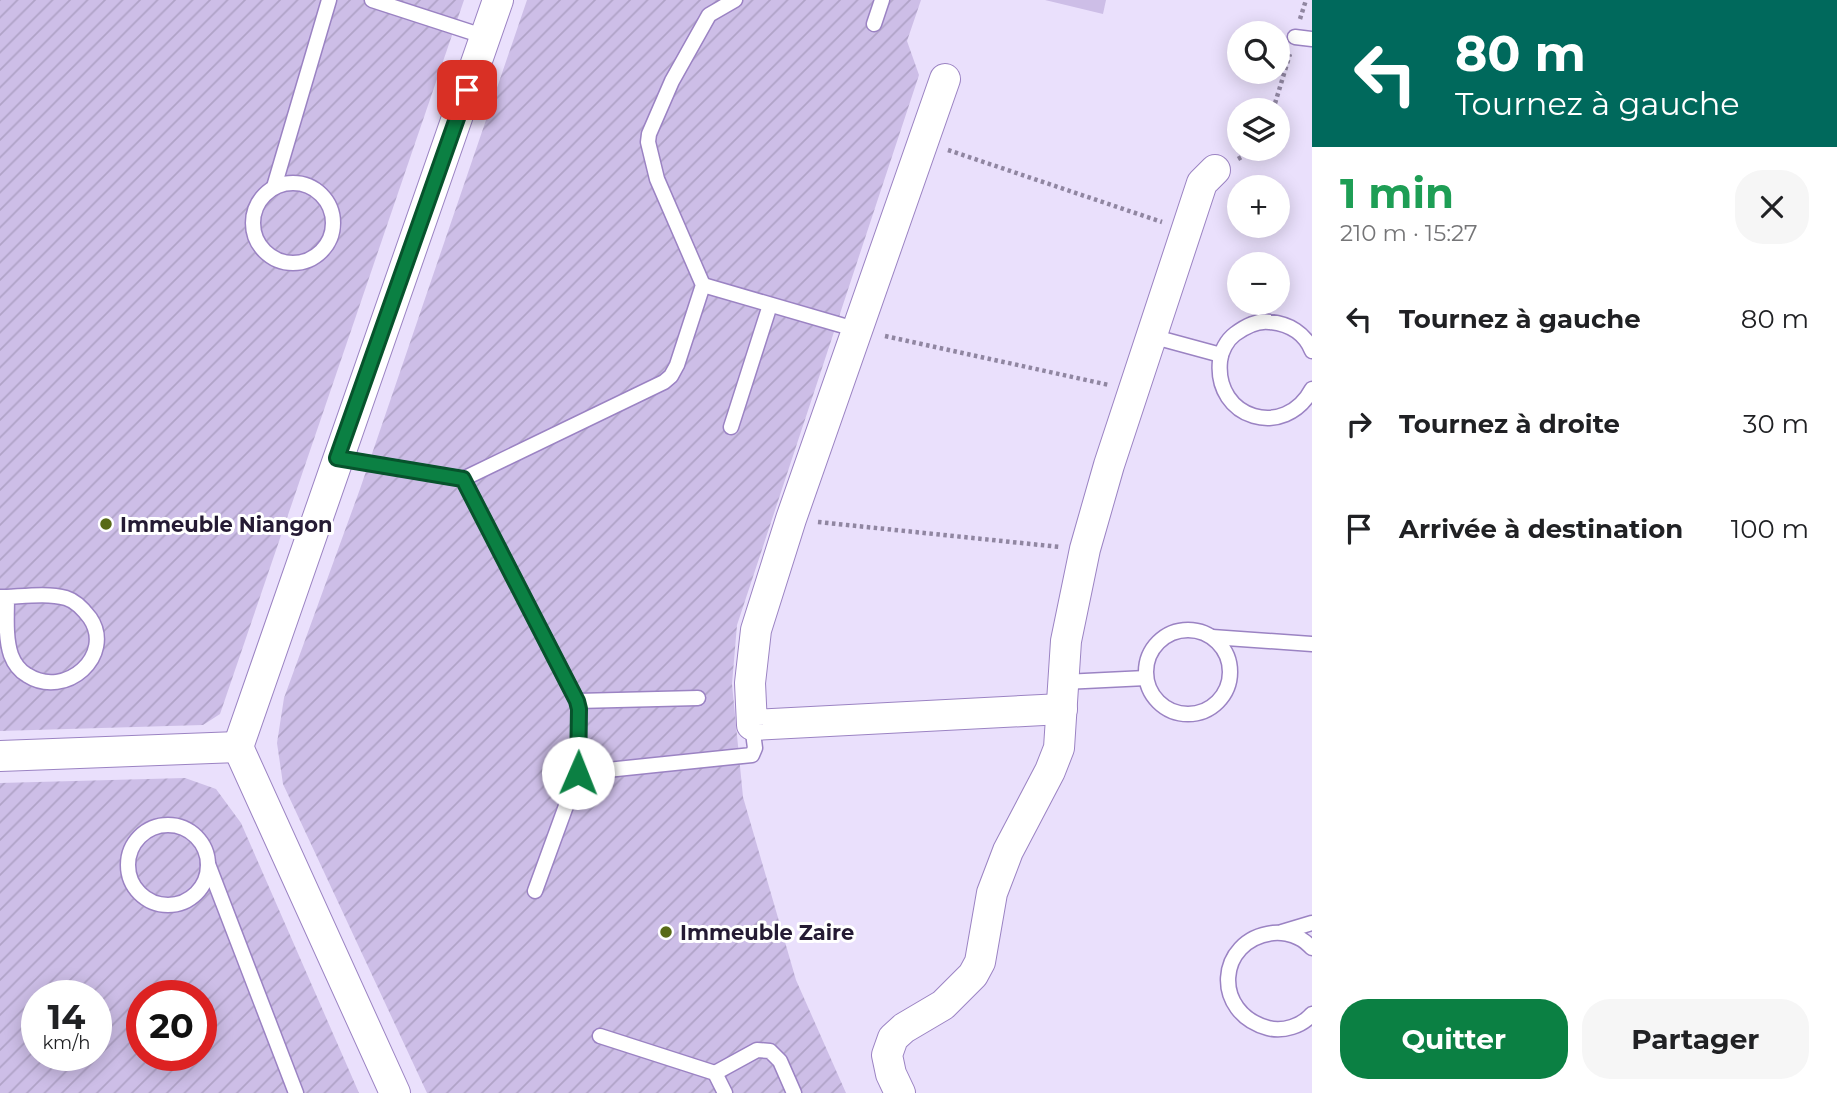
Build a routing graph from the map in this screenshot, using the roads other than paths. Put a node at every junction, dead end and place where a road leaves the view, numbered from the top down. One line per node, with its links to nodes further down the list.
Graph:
1 (328, 0): 12 (lane)
2 (372, 0): 7 (lane)
3 (498, 0): 7 (street)
4 (735, 0): 13 (lane)
5 (882, 0): 6 (lane)
6 (874, 24)
7 (486, 37): 22 (street)
8 (1295, 37): 9 (lane)
9 (1312, 39)
10 (945, 79): 15 (street)
11 (1216, 170): 17 (street)
12 (274, 187): 12 (lane)
13 (703, 285): 14 (lane); 23 (lane)
14 (770, 305): 15 (lane); 21 (lane)
15 (858, 330): 31 (street)
16 (1306, 334): 18 (lane); 19 (lane)
17 (1152, 337): 19 (lane); 28 (street)
18 (1312, 351)
19 (1220, 355): 20 (lane)
20 (1312, 389)
21 (731, 427)
22 (337, 458): 23 (lane); 32 (street)
23 (463, 479): 30 (lane)
24 (4, 597): 24 (lane)
25 (1212, 637): 26 (lane); 27 (lane); 27 (lane)
26 (1312, 644)
27 (1146, 678): 28 (lane)
28 (1063, 696): 31 (street); 47 (street)
29 (698, 698): 30 (lane)
30 (577, 701): 34 (lane)
31 (752, 726): 34 (lane)
32 (238, 747): 33 (street); 44 (street)
33 (0, 756)
34 (578, 773): 36 (lane)
35 (208, 863): 35 (lane); 43 (lane)
36 (535, 891)
37 (1312, 923): 38 (lane)
38 (1280, 932): 39 (lane); 40 (lane)
39 (1312, 947)
40 (1312, 1014)
41 (600, 1036): 42 (lane)
42 (715, 1073): 45 (lane); 46 (lane)
43 (296, 1093)
44 (395, 1093)
45 (725, 1093)
46 (794, 1093)
47 (900, 1093)

